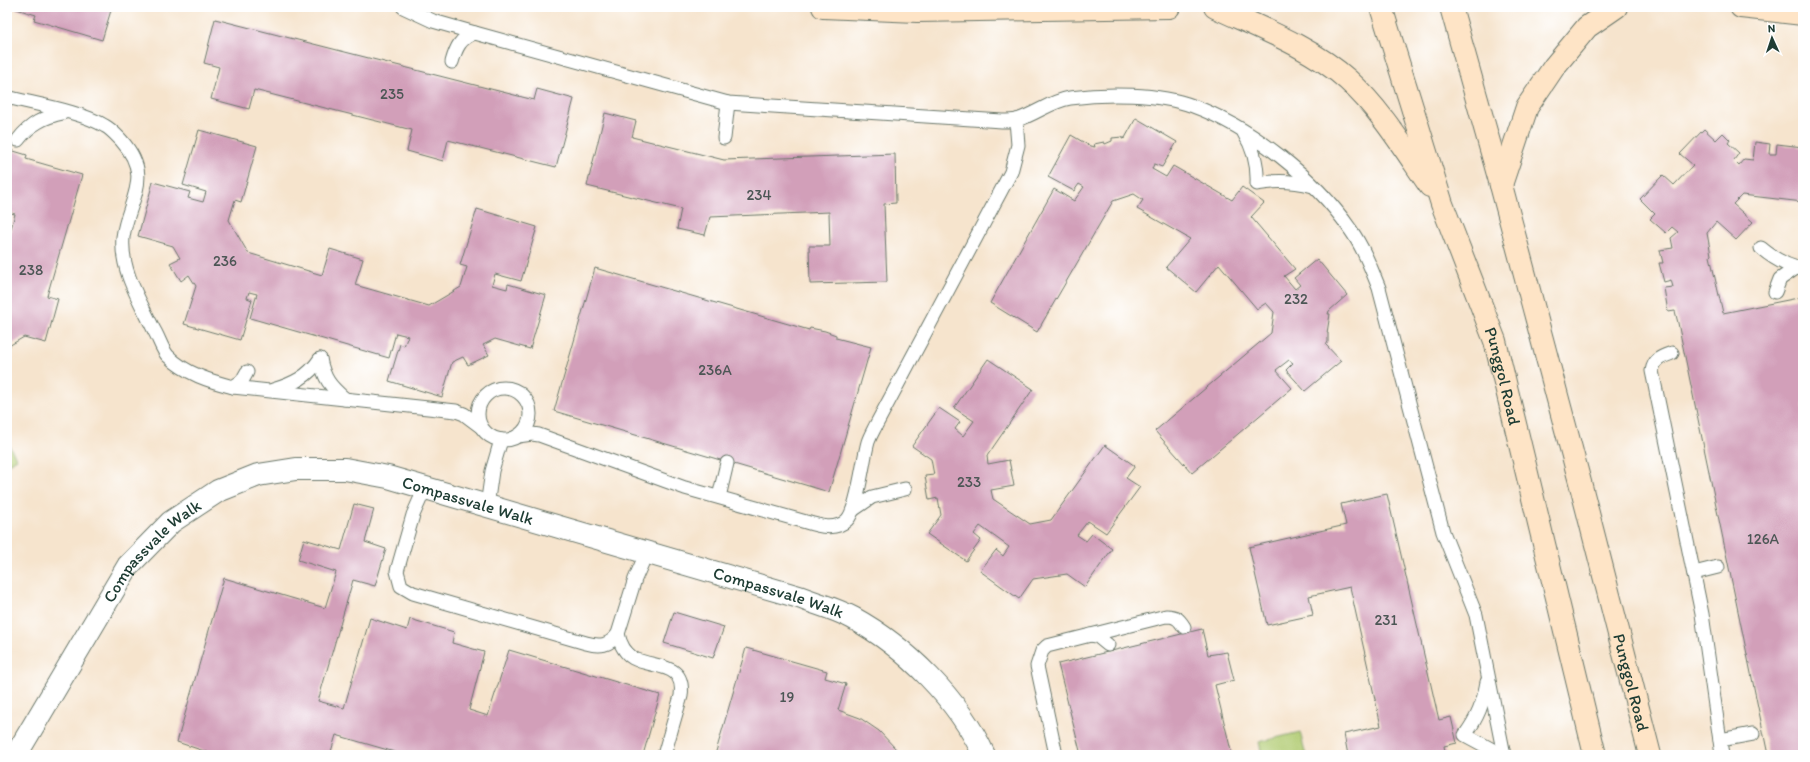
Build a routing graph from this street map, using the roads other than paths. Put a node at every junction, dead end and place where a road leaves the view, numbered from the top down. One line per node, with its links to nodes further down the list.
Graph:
1 (403, 7): 10 (lane)
2 (824, 7): 3 (main road)
3 (1169, 7)
4 (1215, 7): 21 (main road)
5 (1381, 7): 21 (main road, Punggol Road)
6 (1451, 7): 19 (main road, Punggol Road)
7 (1616, 7): 19 (main road)
8 (1741, 7): 9 (main road)
9 (1803, 14)
10 (475, 33): 11 (lane); 13 (lane)
11 (452, 62)
12 (7, 97): 14 (lane)
13 (728, 104): 15 (lane); 17 (lane)
14 (66, 112): 18 (lane); 27 (lane)
15 (1016, 120): 16 (lane); 38 (lane)
16 (1243, 131): 20 (lane); 20 (lane)
17 (724, 138)
18 (18, 140)
19 (1501, 185): 56 (main road, Punggol Road)
20 (1313, 186): 46 (lane)
21 (1442, 204): 55 (main road, Punggol Road)
22 (1761, 248): 23 (lane)
23 (1800, 268): 24 (lane)
24 (1775, 292)
25 (1672, 354): 41 (lane)
26 (246, 372): 27 (lane)
27 (233, 387): 28 (lane)
28 (269, 391): 29 (lane); 29 (lane)
29 (345, 399): 30 (lane)
30 (480, 426): 31 (lane); 32 (lane)
31 (518, 436): 32 (lane); 36 (lane)
32 (501, 440): 37 (lane)
33 (727, 463): 36 (lane)
34 (425, 488): 37 (street, Compassvale Walk); 43 (lane); 49 (street, Compassvale Walk)
35 (905, 489): 38 (lane)
36 (718, 497): 38 (lane)
37 (487, 506): 39 (street, Compassvale Walk)
38 (853, 510)
39 (647, 552): 43 (lane); 51 (street, Compassvale Walk)
40 (1718, 568): 41 (lane)
41 (1694, 573): 48 (lane)
42 (1184, 627): 44 (lane)
43 (618, 634): 50 (lane)
44 (1090, 635): 45 (lane); 52 (lane)
45 (1108, 645)
46 (1488, 672): 53 (lane); 54 (lane)
47 (1753, 734): 48 (lane)
48 (1720, 740): 57 (lane)
49 (16, 755)
50 (664, 755)
51 (984, 755)
52 (1056, 755)
53 (1498, 755)
54 (1504, 755)
55 (1594, 755)
56 (1650, 755)
57 (1722, 755)

